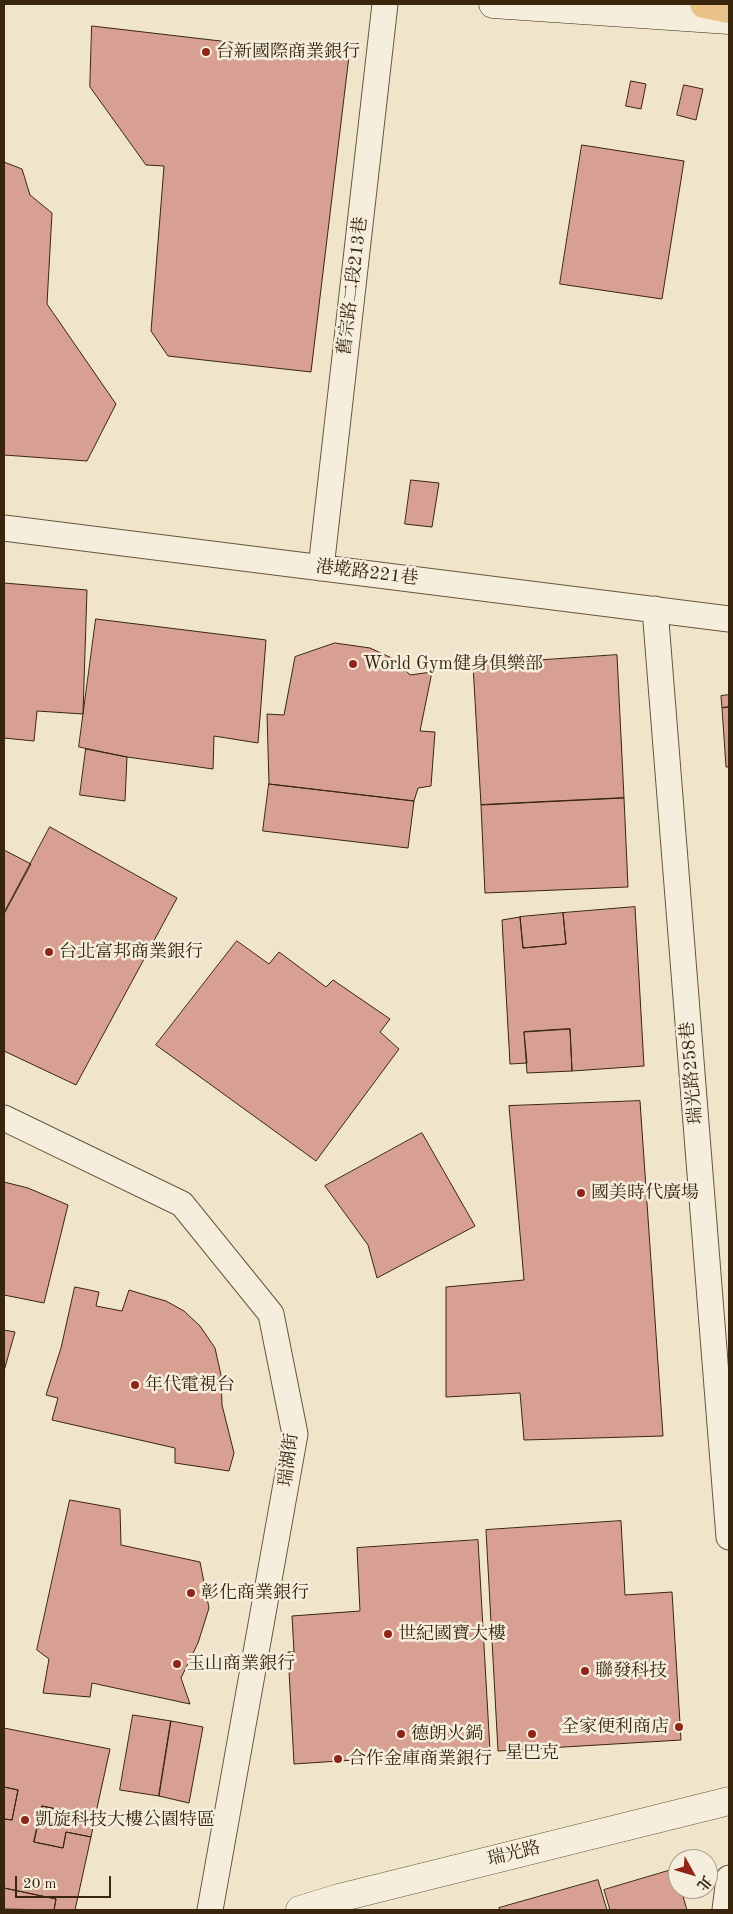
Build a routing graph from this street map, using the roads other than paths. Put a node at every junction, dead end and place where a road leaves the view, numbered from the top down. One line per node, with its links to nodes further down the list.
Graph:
1 (385, 4): 7 (street, 舊宗路二段213巷)
2 (493, 4): 5 (street)
3 (704, 4): 4 (highway)
4 (729, 9)
5 (729, 20)
6 (4, 528): 7 (street, 港墘路221巷)
7 (321, 568): 8 (street, 港墘路221巷)
8 (655, 608): 9 (street, 港墘路221巷); 11 (street, 瑞光路258巷)
9 (729, 619)
10 (4, 1118): 14 (street, 瑞湖街)
11 (729, 1537)
12 (729, 1802): 15 (street, 瑞光路)
13 (729, 1878): 16 (street)
14 (210, 1910)
15 (300, 1910)
16 (726, 1910)

